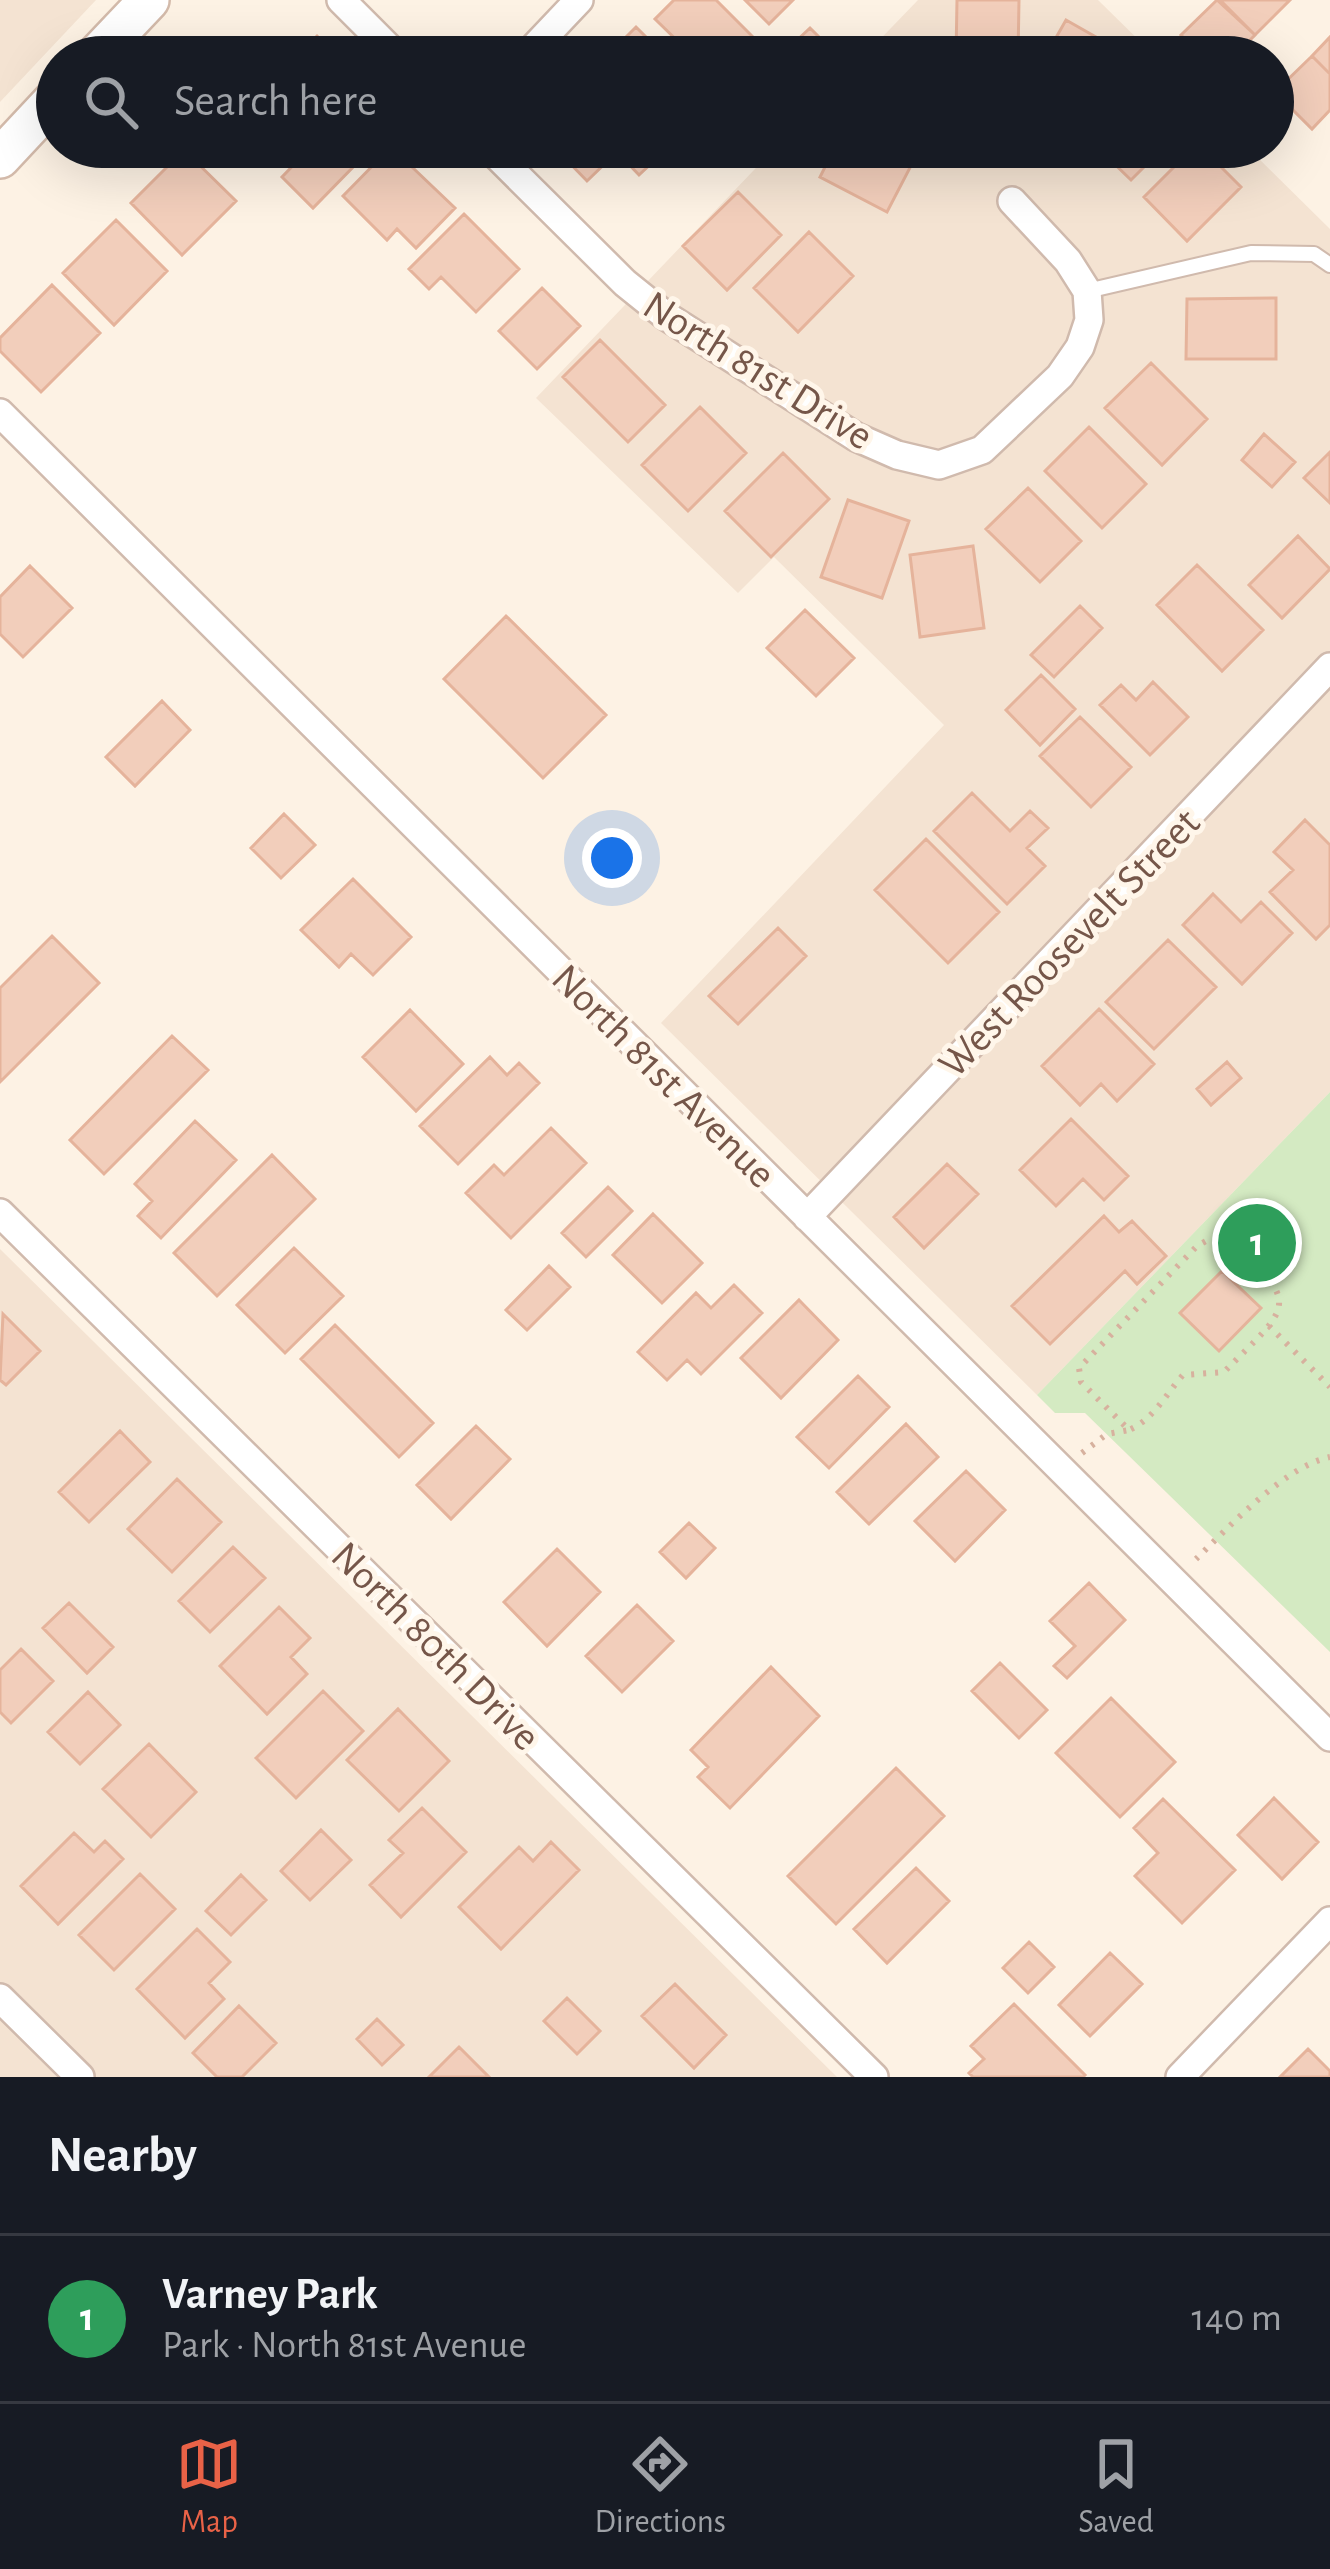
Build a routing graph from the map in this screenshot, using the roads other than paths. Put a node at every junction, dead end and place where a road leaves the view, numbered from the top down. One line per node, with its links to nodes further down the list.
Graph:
1 (149, 0): 4 (street)
2 (341, 0): 5 (street)
3 (579, 0): 6 (street)
4 (115, 36)
5 (377, 36)
6 (545, 36)
7 (36, 119): 8 (street)
8 (0, 158)
9 (509, 168): 12 (street, North 81st Drive)
10 (1012, 201): 12 (street)
11 (1330, 266): 12 (lane)
12 (1087, 291)
13 (0, 413): 16 (street, North 81st Avenue)
14 (1330, 667): 16 (street, West Roosevelt Street)
15 (0, 1213): 21 (street, North 80th Drive)
16 (807, 1217): 17 (street, North 81st Avenue)
17 (1330, 1737)
18 (1330, 1921): 22 (street)
19 (0, 1998): 20 (street)
20 (80, 2077)
21 (874, 2077)
22 (1180, 2077)

